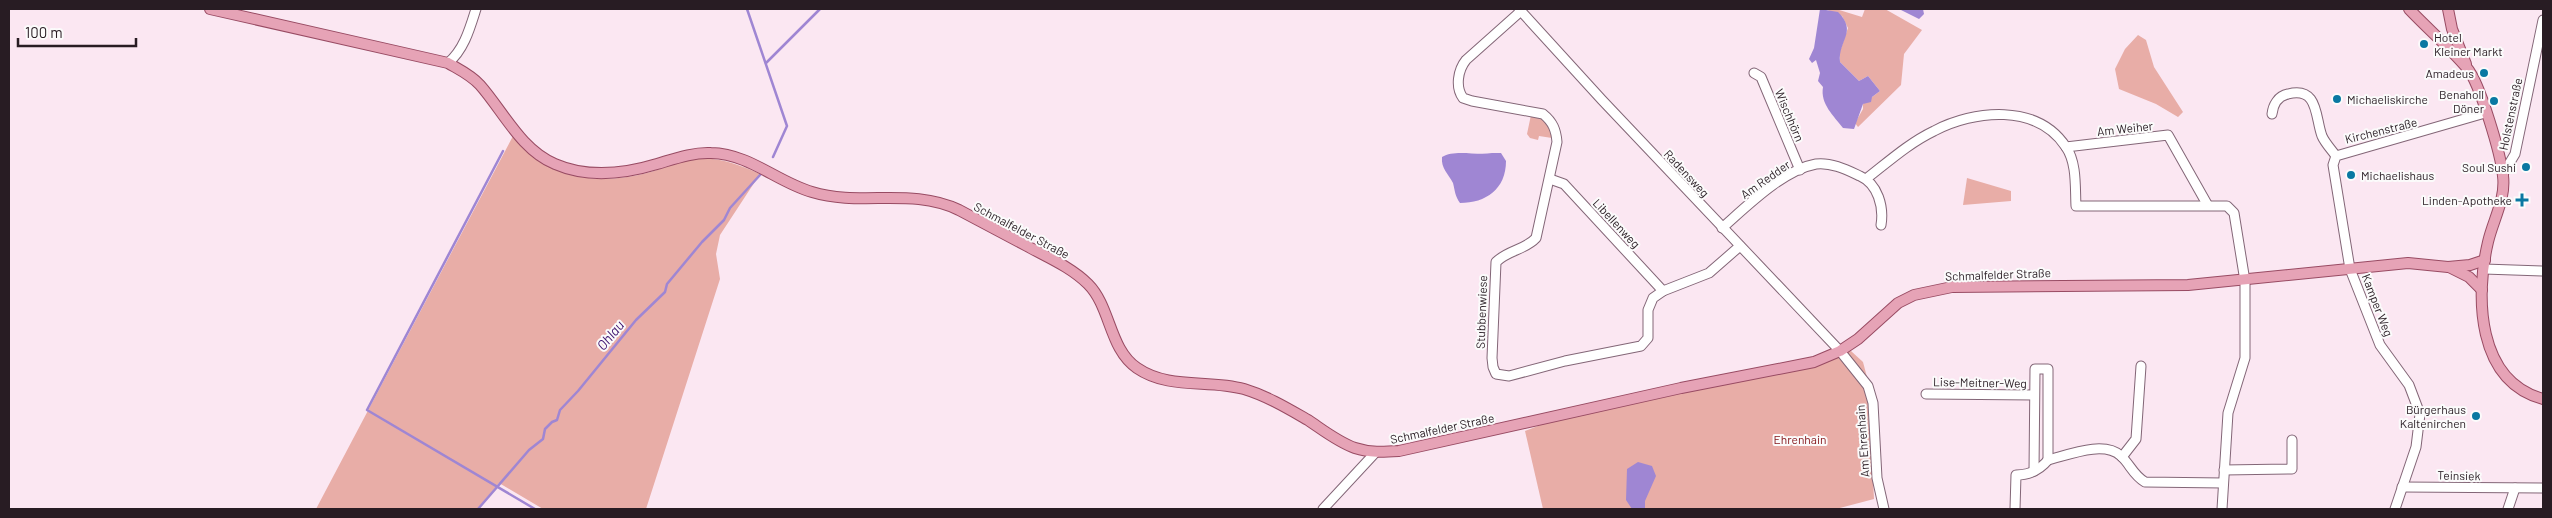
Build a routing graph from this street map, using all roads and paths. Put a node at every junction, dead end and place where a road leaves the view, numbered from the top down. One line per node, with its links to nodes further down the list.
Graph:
1 (210, 9): 9 (main road, Schmalfelder Straße)
2 (476, 9): 9 (street)
3 (2409, 9): 8 (main road)
4 (2448, 9): 7 (main road)
5 (1520, 10): 20 (street, Stubbenwiese); 24 (street, Radensweg)
6 (2543, 20): 10 (street, Holstenstraße)
7 (2451, 22): 8 (main road); 11 (main road)
8 (2436, 37): 11 (main road)
9 (448, 63): 40 (main road, Schmalfelder Straße)
10 (2532, 69): 12 (street); 19 (street, Holstenstraße)
11 (2469, 70): 14 (main road)
12 (2543, 71)
13 (1754, 73): 18 (street, Wischhörn)
14 (2485, 113): 17 (street, Kirchenstraße); 19 (main road)
15 (2272, 114): 17 (street)
16 (2066, 147): 21 (street); 22 (street, Am Weiher); 22 (street)
17 (2336, 156): 28 (street, Kirchenstraße)
18 (1800, 170): 21 (street, Am Redder); 24 (street, Am Redder)
19 (2503, 174): 26 (main road, Holstenstraße)
20 (1550, 179): 32 (street, Libellenweg); 32 (street, Stubbenwiese)
21 (1866, 179): 23 (street)
22 (2207, 204): 30 (street)
23 (1881, 225)
24 (1722, 228): 25 (street, Radensweg)
25 (1740, 246): 32 (street); 33 (street, Radensweg)
26 (2484, 264): 27 (main road, Schmalfelder Straße); 29 (street); 31 (main road, Holstenstraße)
27 (2448, 267): 28 (main road, Schmalfelder Straße); 31 (main road, Schmalfelder Straße)
28 (2350, 269): 30 (main road, Schmalfelder Straße); 38 (street, Kamper Weg)
29 (2543, 271)
30 (2244, 281): 33 (main road, Schmalfelder Straße); 44 (street)
31 (2482, 290): 37 (main road, Holstenstraße)
32 (1663, 291)
33 (1840, 351): 40 (main road, Schmalfelder Straße); 51 (street, Am Ehrenhain)
34 (2142, 366): 41 (street)
35 (1926, 394): 36 (street, Lise-Meitner-Weg)
36 (2034, 395): 43 (street); 45 (street)
37 (2543, 399)
38 (2414, 400): 42 (street, Kamper Weg); 42 (street, Kamper Weg)
39 (2292, 440): 44 (street)
40 (1375, 453): 50 (street)
41 (2122, 457): 43 (street); 46 (street)
42 (2411, 459): 47 (street, Kamper Weg)
43 (2048, 460): 45 (street)
44 (2224, 470): 46 (street)
45 (2034, 471): 52 (street)
46 (2223, 483): 53 (street)
47 (2402, 487): 48 (street, Teinsiek); 54 (street, Kamper Weg)
48 (2515, 488): 49 (street, Teinsiek); 55 (street)
49 (2543, 488)
50 (1323, 509)
51 (1884, 509)
52 (2015, 509)
53 (2222, 509)
54 (2395, 509)
55 (2508, 509)

